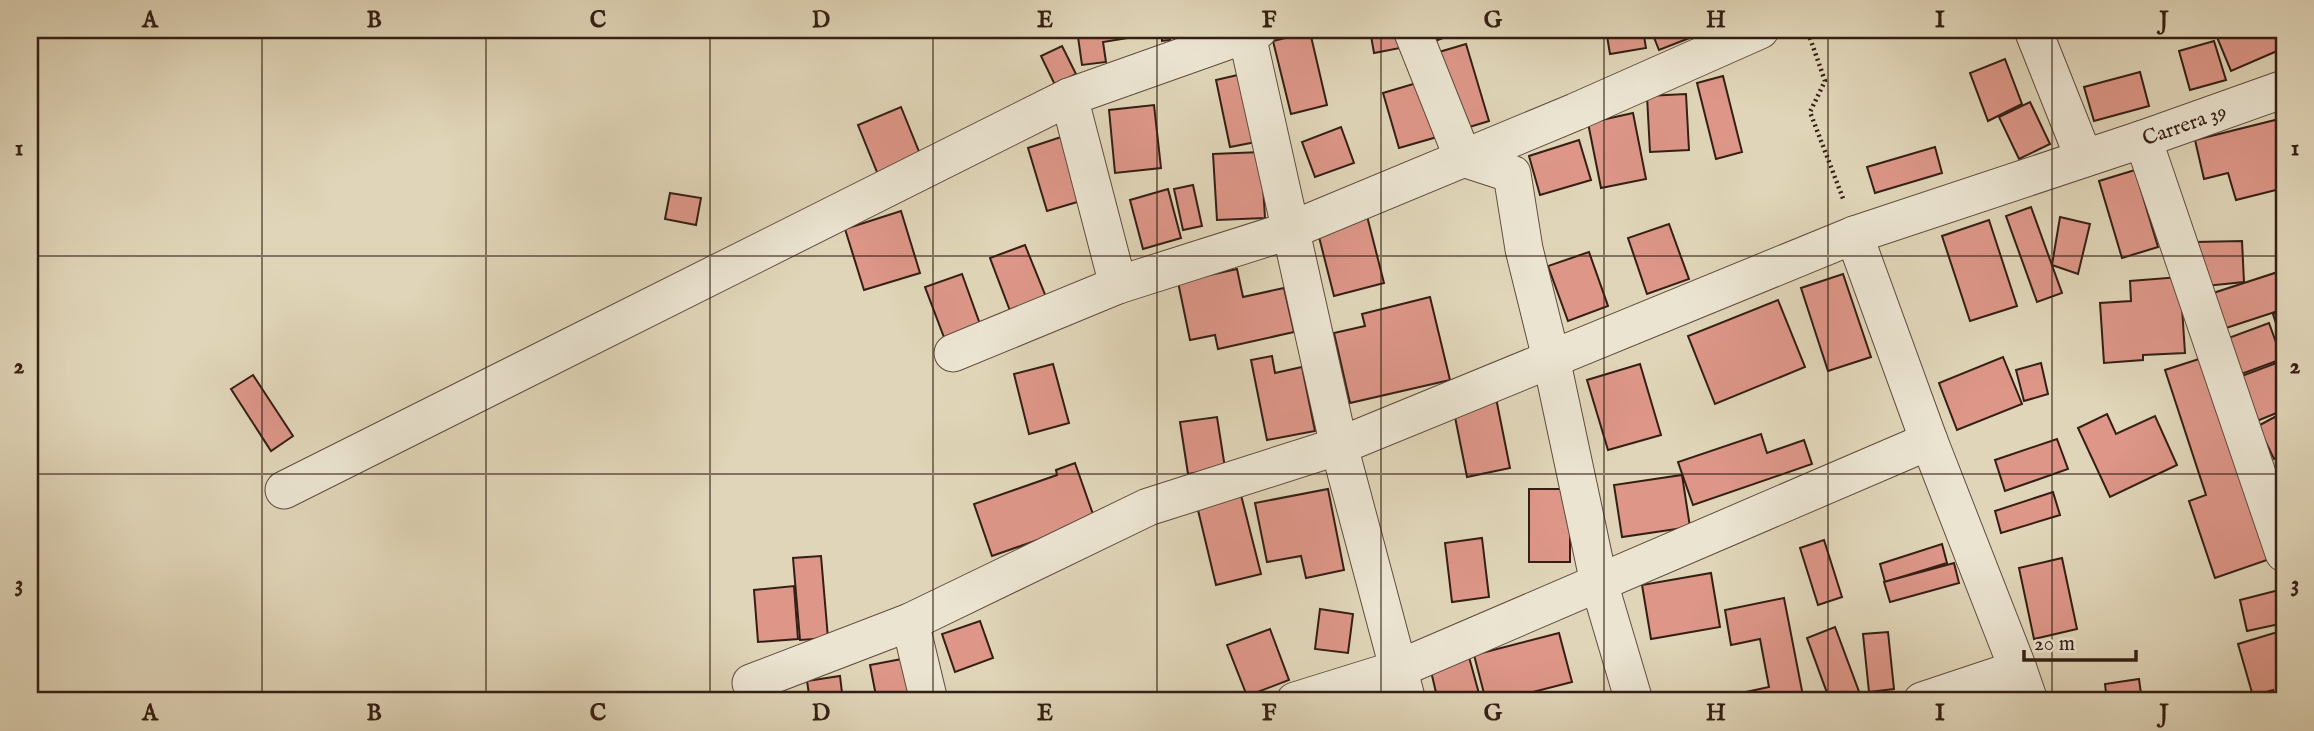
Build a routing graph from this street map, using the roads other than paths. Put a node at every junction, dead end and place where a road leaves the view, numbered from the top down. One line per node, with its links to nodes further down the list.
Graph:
1 (1412, 30): 8 (street)
2 (1760, 30): 8 (street)
3 (2033, 30): 9 (street)
4 (1253, 33): 6 (street); 10 (street)
5 (2284, 89): 7 (street, Carrera 39)
6 (1069, 97): 12 (street); 17 (street)
7 (2143, 139): 9 (street, Carrera 39); 18 (street)
8 (1463, 158): 10 (street); 14 (street)
9 (2084, 158): 11 (street, Carrera 39)
10 (1292, 230): 12 (street); 16 (street)
11 (1854, 235): 14 (street, Carrera 39); 15 (street)
12 (1118, 285): 13 (street)
13 (953, 353)
14 (1551, 358): 16 (street, Carrera 39); 19 (street)
15 (1929, 441): 19 (street); 23 (street)
16 (1339, 446): 20 (street, Carrera 39); 22 (street)
17 (284, 490)
18 (2284, 554)
19 (1599, 583): 22 (street); 26 (street)
20 (910, 622): 21 (street, Carrera 39); 24 (street)
21 (751, 683)
22 (1402, 685): 25 (street)
23 (2023, 685): 27 (street)
24 (929, 701)
25 (1295, 701)
26 (1634, 701)
27 (1922, 701)

